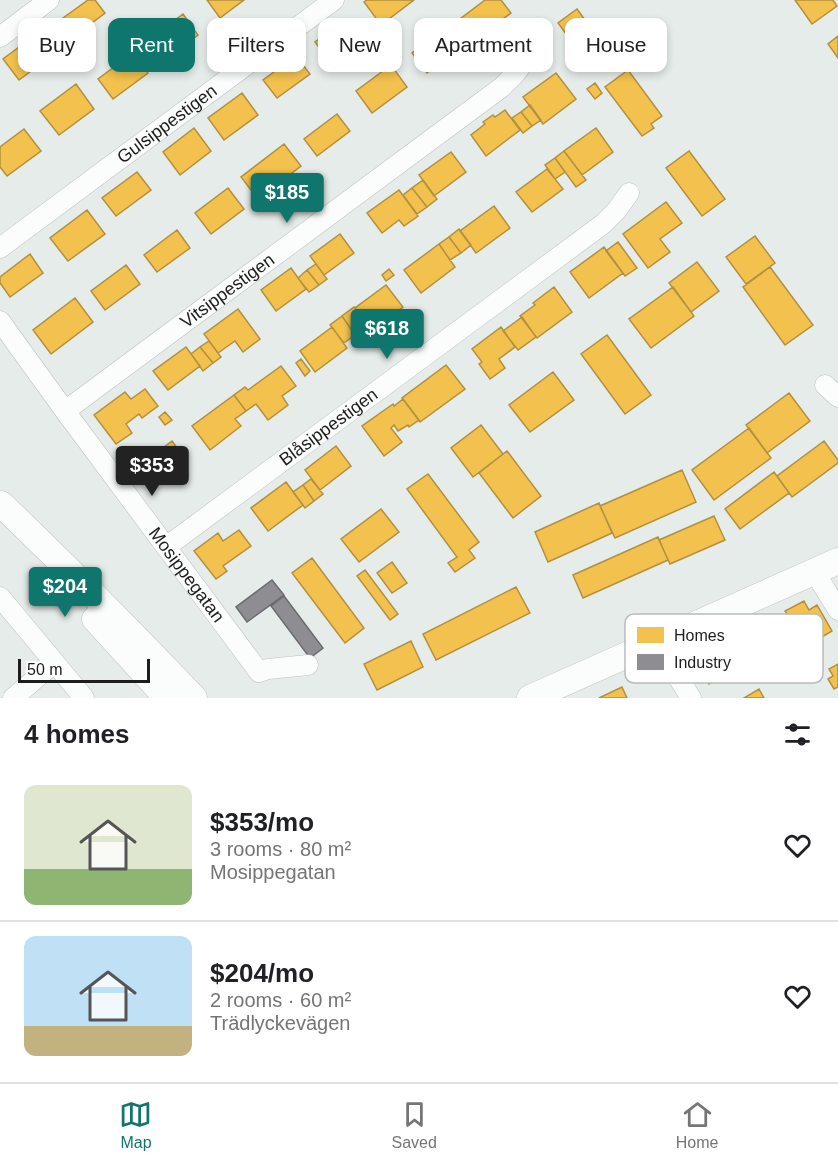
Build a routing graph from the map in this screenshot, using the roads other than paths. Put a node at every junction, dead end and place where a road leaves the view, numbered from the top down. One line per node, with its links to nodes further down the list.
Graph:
1 (49, 0): 3 (street)
2 (334, 0): 6 (street, Gulsippestigen)
3 (0, 37)
4 (517, 72): 8 (street, Vitsippestigen)
5 (629, 193): 10 (street, Blåsippestigen)
6 (0, 248)
7 (0, 321): 8 (street, Mosippegatan)
8 (65, 411): 10 (street, Mosippegatan)
9 (0, 504): 22 (street); 23 (street)
10 (166, 547): 18 (street, Mosippegatan)
11 (838, 561): 12 (street)
12 (814, 572): 14 (street); 15 (street)
13 (0, 597): 17 (street)
14 (838, 610)
15 (719, 614)
16 (625, 656): 24 (street)
17 (54, 663): 20 (street); 21 (street)
18 (308, 665)
19 (682, 683): 25 (street)
20 (14, 698)
21 (84, 698)
22 (167, 698)
23 (194, 698)
24 (530, 698)
25 (691, 698)

